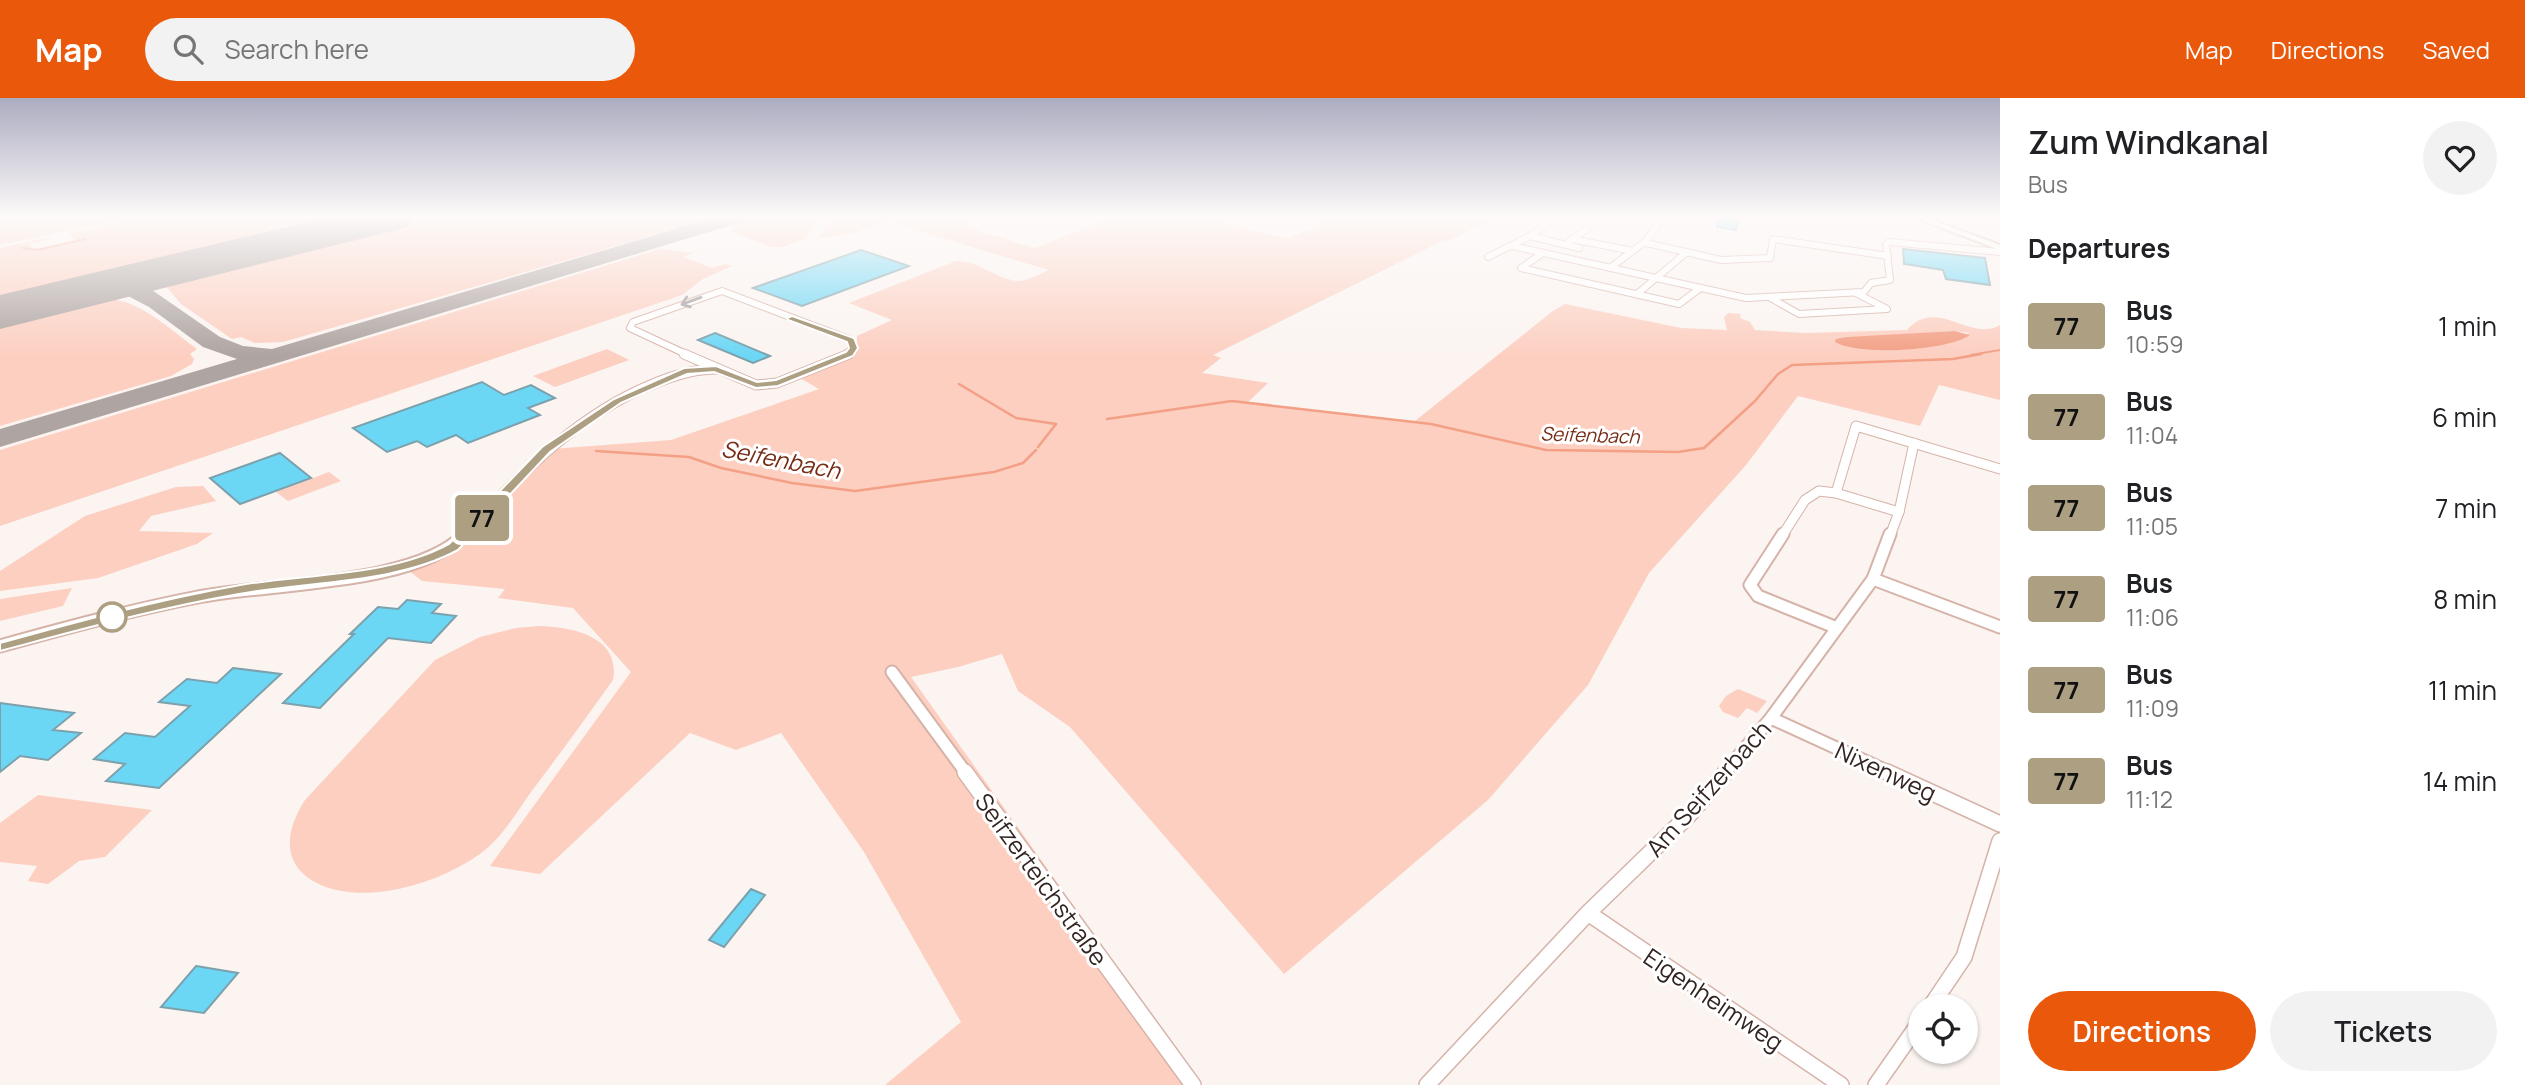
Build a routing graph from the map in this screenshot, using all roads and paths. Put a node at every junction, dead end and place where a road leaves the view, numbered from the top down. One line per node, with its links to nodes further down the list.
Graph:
1 (1528, 263): 8 (street)
2 (1573, 263): 8 (street)
3 (1585, 263): 7 (street)
4 (1620, 263): 7 (street)
5 (1675, 263): 9 (street)
6 (1889, 263): 12 (street)
7 (1614, 269): 9 (street); 10 (street)
8 (1557, 276): 10 (street)
9 (1657, 279): 11 (street); 13 (street)
10 (1598, 285): 13 (street)
11 (1699, 289): 13 (street); 14 (street)
12 (1856, 293): 14 (street); 14 (street)
13 (1637, 294)
14 (1769, 297)
15 (693, 358): 16 (street); 16 (street, one-way to 15); 17 (street)
16 (716, 369): 17 (street)
17 (684, 371): 25 (street)
18 (1913, 443): 19 (street); 20 (street); 21 (street, Am Seifzerbach)
19 (2000, 470)
20 (1836, 493): 21 (street); 24 (street)
21 (1899, 512): 22 (street, Am Seifzerbach)
22 (1873, 579): 23 (street); 24 (street, Am Seifzerbach)
23 (2000, 627)
24 (1837, 628): 27 (street, Am Seifzerbach)
25 (0, 646)
26 (892, 672): 33 (street, Seifzerteichstraße)
27 (1771, 718): 28 (street, Nixenweg); 30 (street, Am Seifzerbach)
28 (2000, 824)
29 (2000, 841): 31 (street)
30 (1588, 914): 34 (street, Am Seifzerbach); 35 (street, Eigenheimweg)
31 (1938, 994)
32 (1908, 1039): 36 (street)
33 (1193, 1085)
34 (1427, 1085)
35 (1841, 1085)
36 (1876, 1085)

